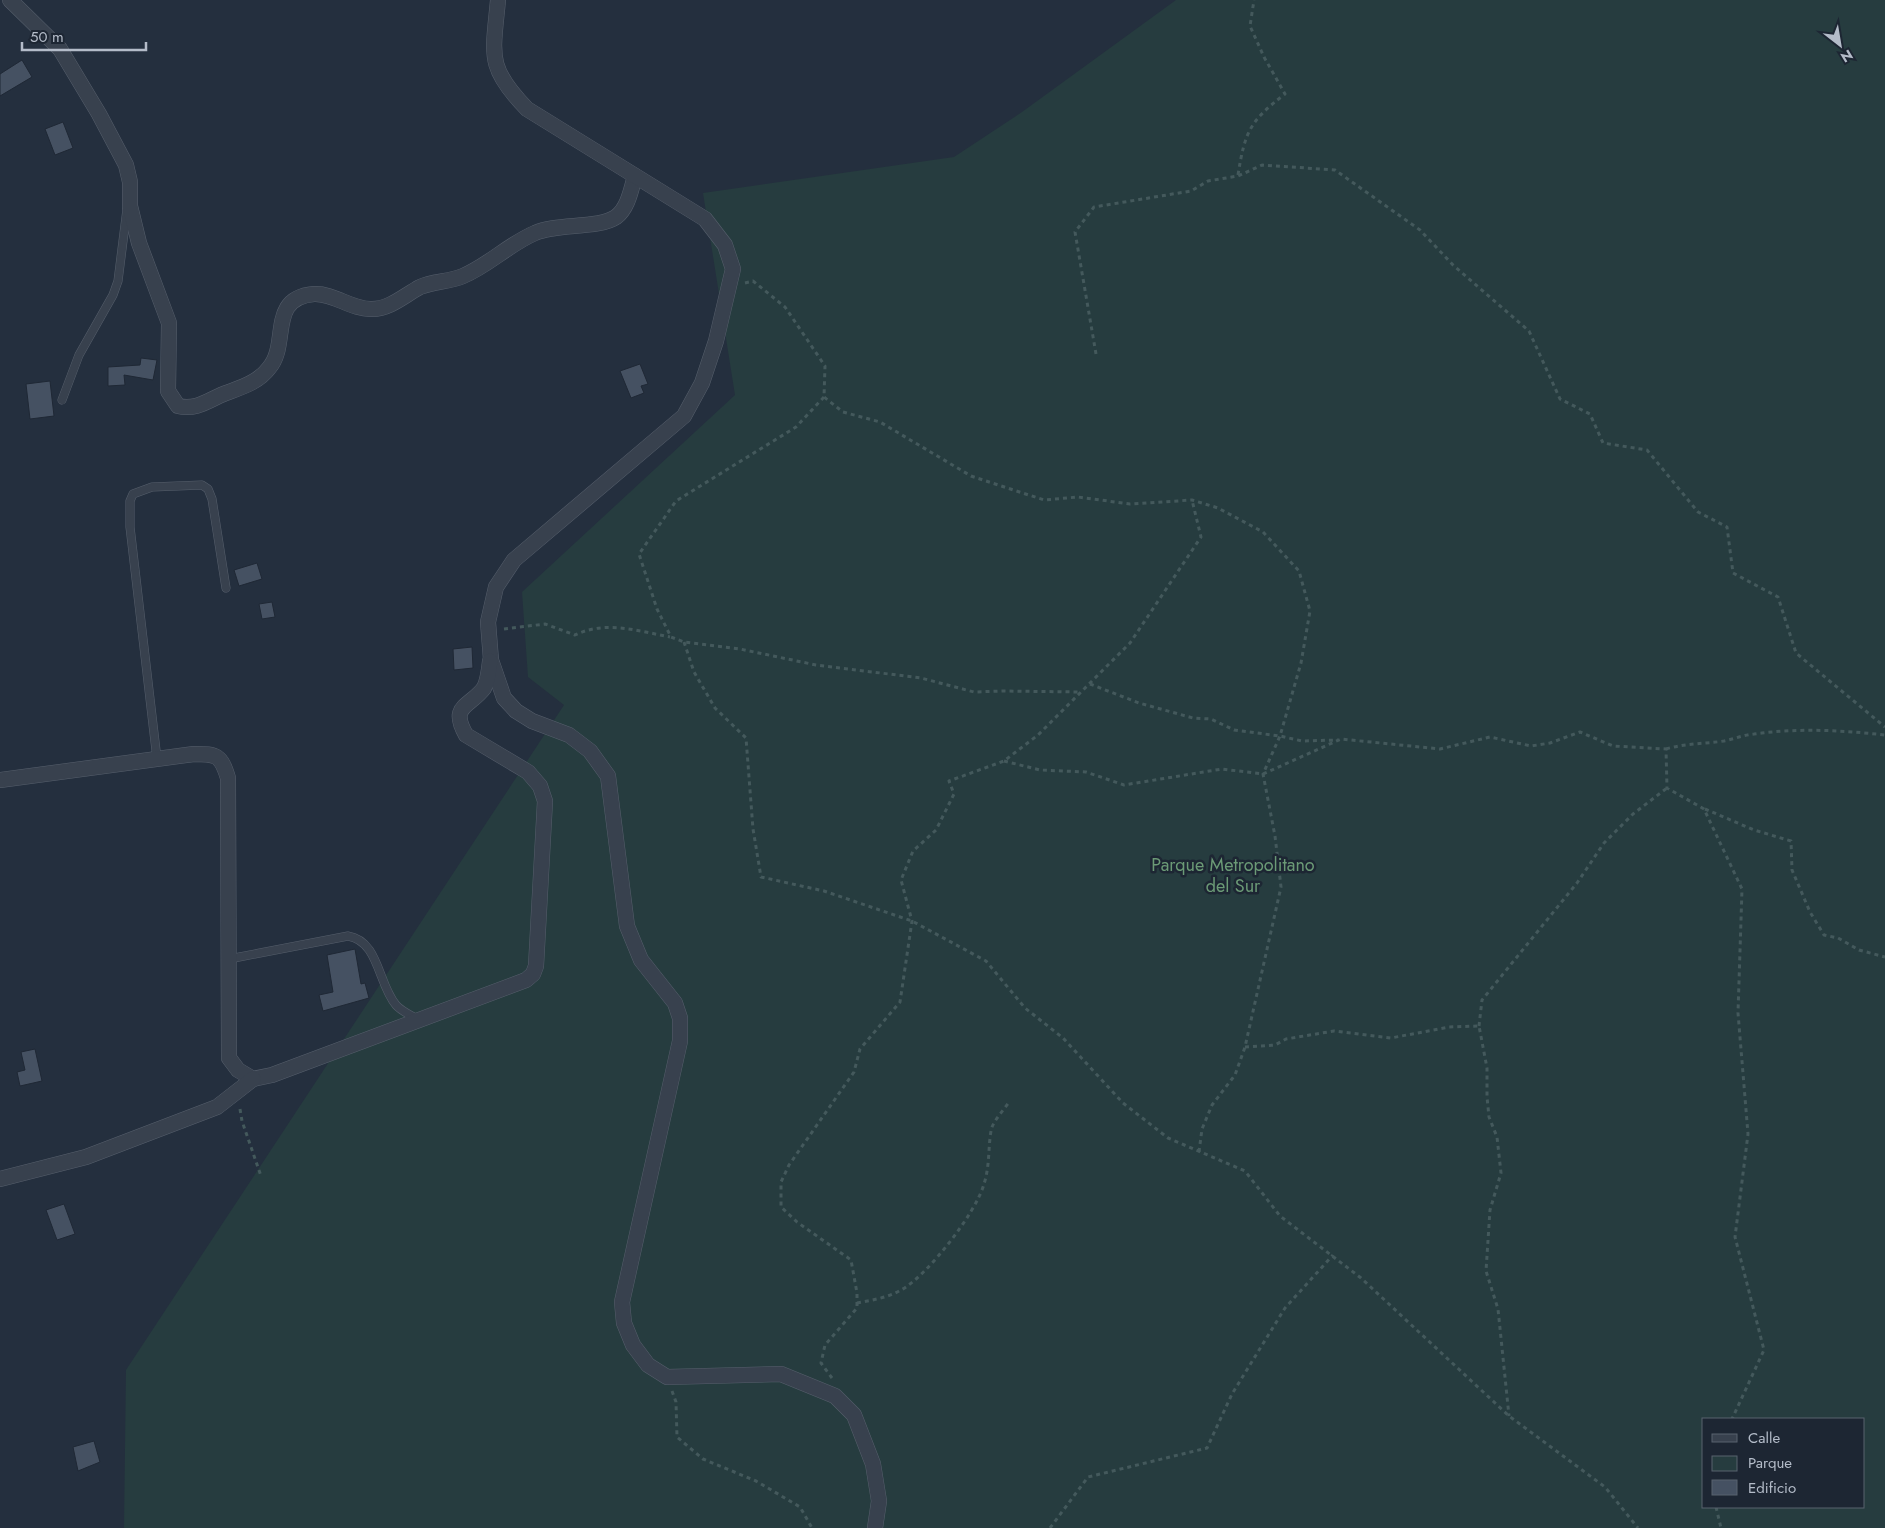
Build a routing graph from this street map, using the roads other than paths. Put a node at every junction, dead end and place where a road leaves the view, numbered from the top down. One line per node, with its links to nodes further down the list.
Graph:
1 (10, 0): 4 (street)
2 (498, 0): 3 (street)
3 (635, 176): 4 (street); 7 (street)
4 (130, 182): 5 (lane)
5 (62, 400)
6 (226, 588): 8 (lane)
7 (491, 660): 11 (street); 14 (street)
8 (157, 759): 9 (street); 10 (street)
9 (0, 780)
10 (229, 959): 11 (lane); 12 (street)
11 (419, 1020): 12 (street)
12 (253, 1079): 13 (street)
13 (0, 1178)
14 (875, 1528)

